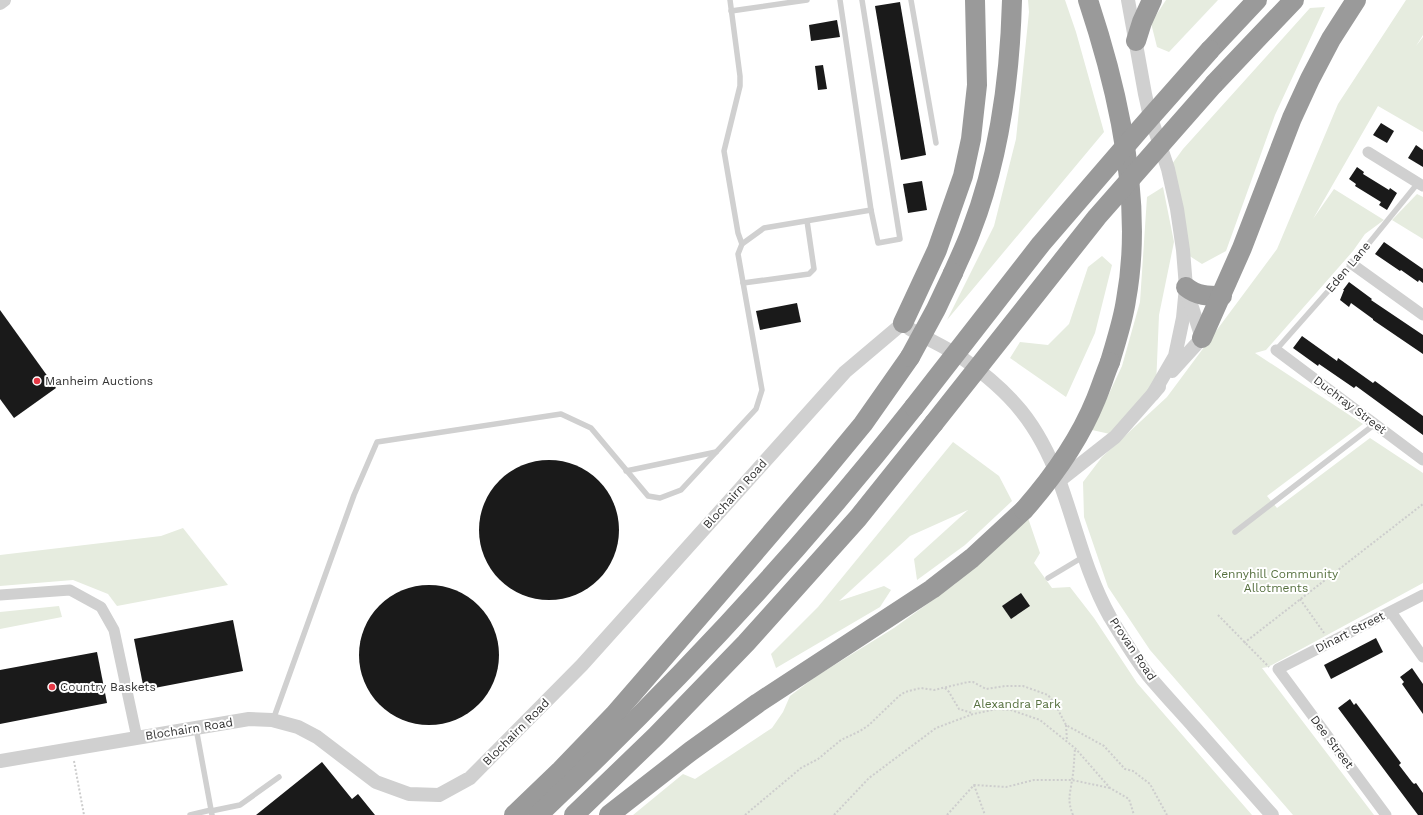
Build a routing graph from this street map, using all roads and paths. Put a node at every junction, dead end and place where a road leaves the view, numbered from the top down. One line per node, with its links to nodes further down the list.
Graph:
1 (4, 0): 15 (street)
2 (730, 0): 16 (lane)
3 (806, 0): 16 (lane)
4 (840, 0): 21 (lane)
5 (862, 0): 21 (lane)
6 (911, 0): 18 (lane)
7 (975, 0): 29 (highway)
8 (1012, 0): 68 (highway, bridge)
9 (1088, 0): 71 (highway, bridge)
10 (1128, 0): 17 (street)
11 (1152, 0): 17 (highway)
12 (1257, 0): 69 (highway, bridge)
13 (1294, 0): 70 (highway, bridge)
14 (1356, 0): 27 (highway)
15 (0, 3)
16 (731, 11): 23 (lane)
17 (1136, 41): 26 (street)
18 (936, 143)
19 (1368, 152): 20 (street)
20 (1421, 184): 24 (lane, Eden Lane)
21 (872, 210): 22 (lane)
22 (807, 221): 23 (lane); 25 (lane)
23 (742, 244): 25 (lane)
24 (1352, 264): 28 (street); 31 (lane, Eden Lane)
25 (743, 283): 34 (lane)
26 (1186, 288): 27 (highway); 30 (street); 32 (street)
27 (1222, 296): 30 (highway)
28 (1423, 315)
29 (903, 324): 37 (street, Provan Road); 53 (street, Blochairn Road)
30 (1202, 338): 32 (street)
31 (1276, 350): 33 (street, Duchray Street)
32 (1152, 394): 37 (street)
33 (1375, 424): 35 (street, Duchray Street); 39 (lane)
34 (717, 452): 36 (lane); 36 (lane)
35 (1423, 460)
36 (626, 471): 53 (lane)
37 (1059, 481): 40 (street, Provan Road)
38 (1423, 504): 44 (path)
39 (1235, 532)
40 (1083, 557): 41 (lane); 79 (street, Provan Road)
41 (1048, 578)
42 (0, 595): 56 (street)
43 (1423, 595): 45 (street, Dinart Street)
44 (1300, 599): 47 (path); 48 (path)
45 (1391, 612): 48 (street, Dinart Street); 49 (street)
46 (1218, 615): 47 (path)
47 (1244, 643): 50 (path)
48 (1330, 643): 50 (street, Dinart Street)
49 (1423, 657)
50 (1278, 669): 80 (street, Dee Street)
51 (945, 688): 52 (path); 54 (path); 72 (path)
52 (973, 714): 57 (path); 73 (path)
53 (272, 720): 55 (street, Blochairn Road)
54 (1066, 725): 57 (path); 78 (path)
55 (196, 727): 56 (street, Blochairn Road); 65 (lane)
56 (137, 738): 59 (street, Blochairn Road)
57 (1067, 741): 58 (path)
58 (1074, 748): 62 (path); 64 (path)
59 (72, 749): 60 (street, Blochairn Road); 66 (path)
60 (0, 761)
61 (279, 777): 65 (lane)
62 (1072, 780): 63 (path); 64 (path); 76 (path)
63 (974, 786): 74 (path); 75 (path)
64 (1110, 788): 77 (path)
65 (211, 812): 67 (lane)
66 (84, 815)
67 (190, 815)
68 (514, 815)
69 (538, 815)
70 (574, 815)
71 (609, 815)
72 (744, 815)
73 (834, 815)
74 (947, 815)
75 (985, 815)
76 (1073, 815)
77 (1134, 815)
78 (1167, 815)
79 (1272, 815)
80 (1386, 815)

